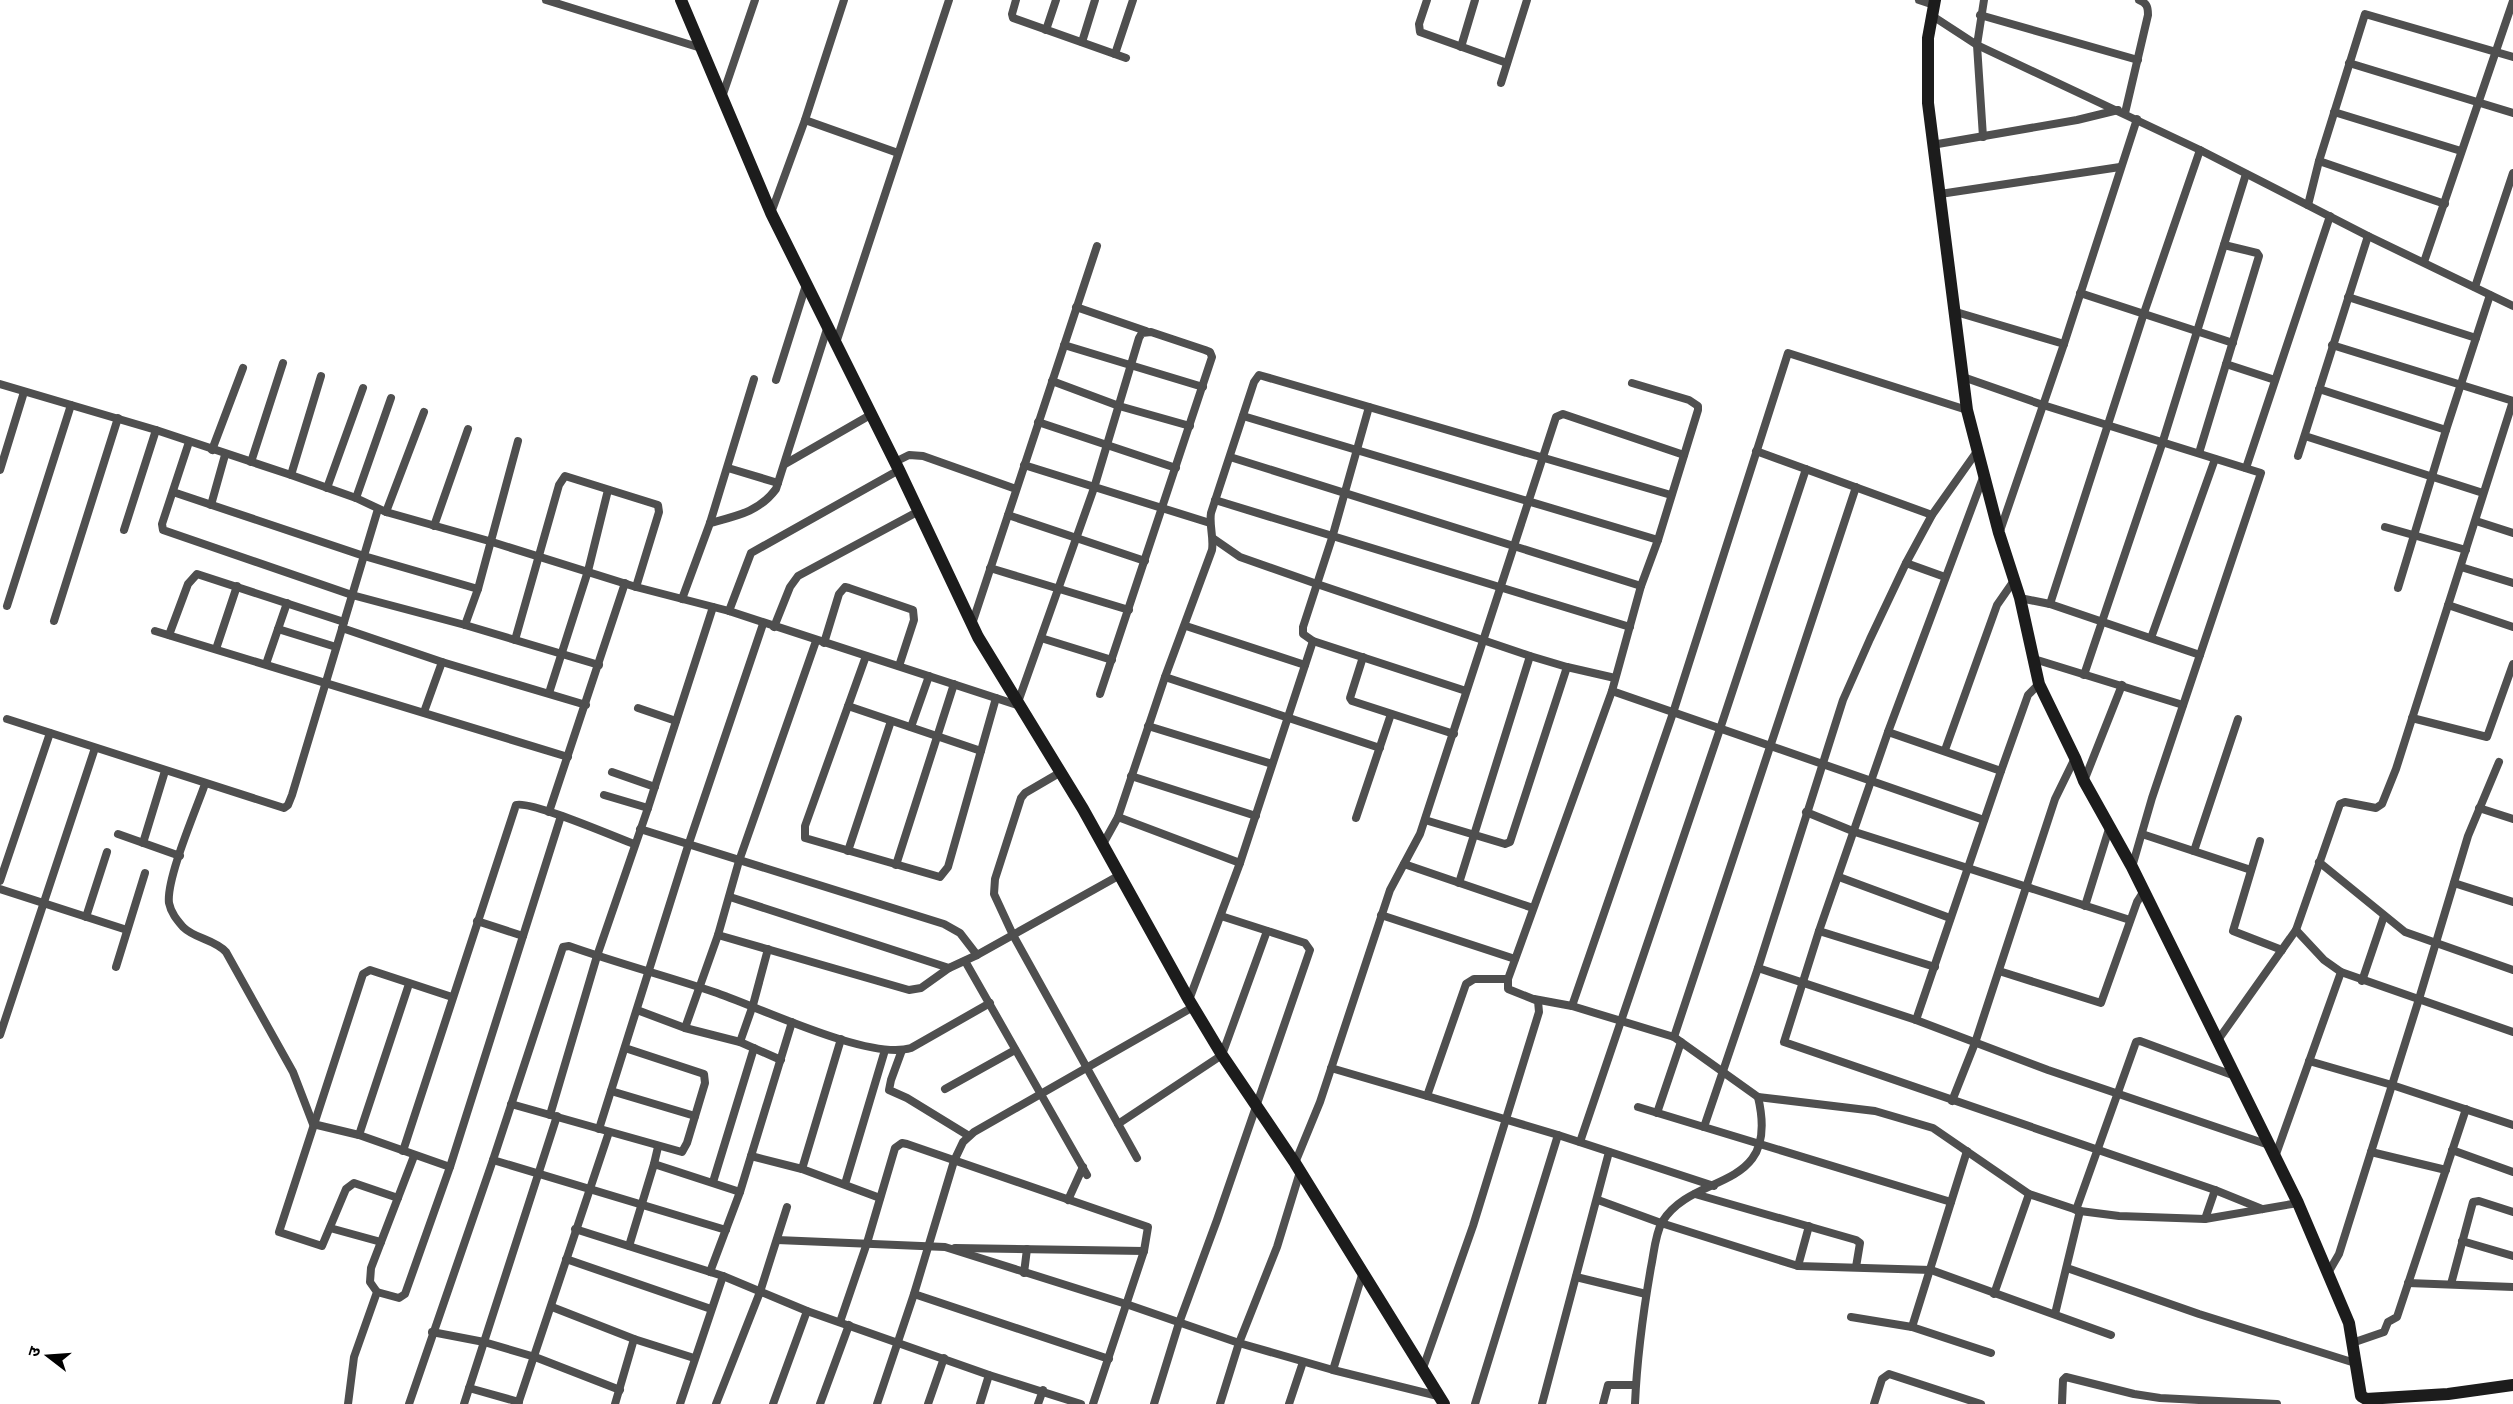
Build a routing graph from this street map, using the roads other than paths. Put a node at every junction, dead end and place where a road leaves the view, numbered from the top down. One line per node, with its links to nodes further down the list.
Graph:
1 (546, 0): 23 (street)
2 (755, 0): 32 (street)
3 (844, 0): 38 (street)
4 (949, 0): 43 (street)
5 (1016, 0): 19 (street)
6 (1056, 0): 19 (street)
7 (1095, 0): 20 (street)
8 (1133, 0): 25 (street)
9 (1427, 0): 22 (street)
10 (1475, 0): 22 (street)
11 (1527, 0): 29 (street)
12 (1919, 0): 17 (street)
13 (1984, 0): 18 (street)
14 (2139, 0): 28 (street)
15 (2513, 1): 24 (street)
16 (683, 2): 23 (street)
17 (1933, 7): 21 (street); 40 (street)
18 (1980, 15): 21 (street); 28 (street)
19 (1046, 30): 20 (street)
20 (1082, 42): 25 (street)
21 (1977, 45): 34 (street); 39 (street)
22 (1461, 47): 29 (street)
23 (701, 48): 32 (street)
24 (2496, 51): 26 (street); 30 (street); 33 (street)
25 (1115, 54): 27 (street)
26 (2513, 57)
27 (1126, 58)
28 (2138, 60): 34 (street)
29 (1507, 63): 31 (street)
30 (2349, 63): 33 (street); 35 (street)
31 (1501, 83)
32 (722, 97): 51 (street)
33 (2478, 103): 36 (street); 42 (street)
34 (2121, 112): 37 (street); 39 (street)
35 (2334, 112): 42 (street); 44 (street)
36 (2513, 113)
37 (2137, 119): 41 (street); 45 (street)
38 (805, 120): 43 (street); 51 (street)
39 (1983, 137): 40 (street)
40 (1932, 145): 48 (street)
41 (2200, 150): 47 (street); 65 (street)
42 (2461, 151): 49 (street)
43 (898, 153): 70 (street)
44 (2319, 160): 49 (street); 50 (street)
45 (2120, 167): 48 (street); 59 (street)
46 (2513, 173): 58 (street)
47 (2246, 174): 50 (street); 54 (street)
48 (1940, 194): 64 (street)
49 (2445, 204): 56 (street)
50 (2308, 205): 52 (street)
51 (771, 213): 57 (street)
52 (2330, 216): 53 (street); 83 (street)
53 (2368, 236): 56 (street); 61 (street)
54 (2224, 245): 68 (street); 71 (street)
55 (1096, 246): 63 (street)
56 (2424, 262): 58 (street)
57 (806, 285): 66 (street); 82 (street)
58 (2475, 287): 60 (street)
59 (2080, 293): 65 (street); 72 (street)
60 (2490, 295): 62 (street); 69 (street)
61 (2348, 297): 69 (street); 74 (street)
62 (2513, 306)
63 (1076, 308): 67 (street); 73 (street)
64 (1956, 312): 72 (street); 80 (street)
65 (2144, 313): 68 (street); 106 (street)
66 (827, 329): 70 (street); 127 (street)
67 (1146, 331): 77 (street); 88 (street)
68 (2198, 331): 71 (street); 113 (street)
69 (2476, 338): 87 (street)
70 (836, 343): 100 (street)
71 (2233, 343): 76 (street)
72 (2064, 344): 95 (street)
73 (1064, 345): 77 (street); 84 (street)
74 (2332, 345): 87 (street); 90 (street)
75 (283, 363): 126 (street)
76 (2226, 364): 83 (street); 119 (street)
77 (1131, 366): 88 (street); 96 (street)
78 (243, 368): 116 (street)
79 (321, 376): 135 (street)
80 (1963, 377): 95 (street); 98 (street)
81 (754, 379): 130 (street)
82 (776, 380)
83 (2275, 380): 132 (street)
84 (1052, 381): 96 (street); 104 (street)
85 (1632, 383): 121 (street)
86 (0, 384): 91 (street)
87 (2461, 385): 93 (street); 109 (street)
88 (1203, 387): 105 (street)
89 (363, 388): 140 (street)
90 (2319, 389): 109 (street); 110 (street)
91 (24, 392): 94 (street); 134 (street)
92 (392, 398): 148 (street)
93 (2513, 401): 103 (street)
94 (71, 405): 102 (street); 198 (street)
95 (2043, 405): 106 (street); 163 (street)
96 (1119, 406): 105 (street); 114 (street)
97 (1369, 407): 101 (street); 115 (street); 124 (street)
98 (1967, 410): 117 (street); 118 (street)
99 (424, 412): 153 (street)
100 (872, 414): 127 (street); 129 (street)
101 (1243, 416): 115 (street); 123 (street)
102 (118, 418): 108 (street); 202 (street)
103 (2510, 420): 146 (street)
104 (1038, 422): 114 (street); 128 (street)
105 (1190, 426): 131 (street)
106 (2109, 426): 113 (street); 196 (street)
107 (468, 429): 160 (street)
108 (156, 430): 112 (street); 162 (street)
109 (2446, 430): 137 (street)
110 (2305, 436): 122 (street); 137 (street)
111 (519, 441): 170 (street)
112 (189, 442): 116 (street); 144 (street)
113 (2162, 444): 119 (street); 203 (street)
114 (1107, 445): 131 (street); 141 (street)
115 (1356, 449): 145 (street); 150 (street)
116 (212, 450): 120 (street)
117 (1978, 450): 136 (street); 156 (street)
118 (1756, 451): 133 (street); 256 (street)
119 (2199, 453): 125 (street)
120 (225, 455): 126 (street); 151 (street)
121 (1684, 455): 124 (street); 147 (street)
122 (2298, 456)
123 (1230, 457): 145 (street); 149 (street)
124 (1543, 459): 147 (street); 150 (street)
125 (2215, 459): 132 (street); 216 (street)
126 (251, 462): 135 (street)
127 (785, 464): 138 (street)
128 (1024, 465): 141 (street); 142 (street)
129 (897, 466): 142 (street); 154 (street); 201 (street)
130 (728, 468): 138 (street); 158 (street)
131 (1176, 468): 152 (street)
132 (2246, 468): 224 (street)
133 (1806, 469): 139 (street); 266 (street)
134 (0, 470)
135 (291, 475): 140 (street)
136 (1984, 475): 163 (street); 180 (street)
137 (2432, 476): 146 (street); 165 (street)
138 (778, 483): 158 (street)
139 (1856, 487): 156 (street); 271 (street)
140 (327, 488): 148 (street)
141 (1094, 488): 152 (street); 166 (street)
142 (1016, 489): 155 (street)
143 (608, 490): 174 (street); 179 (street); 187 (street)
144 (173, 492): 151 (street); 192 (street)
145 (1344, 492): 167 (street); 171 (street)
146 (2483, 493): 157 (street)
147 (1671, 495): 169 (street)
148 (356, 498): 153 (street)
149 (1215, 500): 159 (street); 167 (street)
150 (1528, 500): 169 (street); 171 (street)
151 (211, 505): 173 (street)
152 (1162, 509): 159 (street); 175 (street)
153 (382, 510): 160 (street); 173 (street)
154 (919, 511): 207 (street); 209 (street)
155 (1008, 515): 166 (street); 178 (street)
156 (1932, 515): 176 (street)
157 (2476, 521): 164 (street); 172 (street)
158 (711, 523): 194 (street)
159 (1210, 523): 168 (street)
160 (434, 526): 170 (street)
161 (2385, 527): 165 (street)
162 (124, 530)
163 (1999, 533): 181 (street)
164 (2513, 533)
165 (2414, 534): 172 (street); 190 (street)
166 (1076, 538): 175 (street); 188 (street)
167 (1332, 538): 184 (street); 189 (street)
168 (1214, 539): 184 (street); 208 (street)
169 (1658, 540): 186 (street)
170 (489, 541): 174 (street); 191 (street)
171 (1515, 547): 186 (street); 189 (street)
172 (2466, 550): 177 (street)
173 (364, 556): 191 (street); 192 (street)
174 (539, 556): 179 (street); 217 (street)
175 (1145, 561): 200 (street)
176 (1906, 563): 180 (street); 279 (street)
177 (2461, 567): 182 (street); 197 (street)
178 (990, 568): 188 (street); 207 (street)
179 (588, 571): 183 (street); 223 (street)
180 (1945, 577): 267 (street)
181 (2013, 582): 193 (street); 274 (street)
182 (2513, 583)
183 (625, 584): 187 (street); 233 (street)
184 (1317, 584): 218 (street); 219 (street)
185 (237, 586): 195 (street); 214 (street); 222 (street)
186 (1641, 586): 210 (street)
187 (636, 587): 194 (street)
188 (1059, 588): 200 (street); 215 (street)
189 (1500, 588): 210 (street); 218 (street)
190 (2398, 588)
191 (478, 589): 206 (street)
192 (352, 595): 205 (street); 206 (street)
193 (2020, 598): 196 (street); 228 (street)
194 (682, 599): 199 (street)
195 (286, 603): 205 (street); 212 (street)
196 (2050, 604): 203 (street)
197 (2448, 605): 211 (street); 259 (street)
198 (7, 606)
199 (713, 607): 201 (street); 261 (street)
200 (1129, 610): 229 (street)
201 (729, 611): 204 (street)
202 (54, 621)
203 (2102, 622): 216 (street); 237 (street)
204 (763, 624): 209 (street); 312 (street)
205 (343, 625): 221 (street); 230 (street)
206 (465, 625): 217 (street)
207 (972, 625): 251 (street)
208 (1186, 626): 234 (street); 239 (street)
209 (774, 627): 220 (street)
210 (1630, 627): 240 (street)
211 (2513, 627)
212 (278, 629): 221 (street); 231 (street)
213 (156, 631): 214 (street)
214 (170, 635): 222 (street)
215 (1041, 638): 229 (street); 251 (street)
216 (2151, 638): 224 (street)
217 (515, 640): 223 (street)
218 (1482, 640): 226 (street); 245 (street)
219 (1313, 641): 227 (street); 234 (street)
220 (820, 642): 225 (street); 235 (street); 317 (street)
221 (336, 648): 241 (street)
222 (216, 649): 231 (street)
223 (561, 653): 233 (street); 247 (street)
224 (2200, 655): 252 (street)
225 (866, 656): 235 (street); 253 (street)
226 (1530, 656): 236 (street); 307 (street)
227 (1363, 657): 245 (street); 257 (street)
228 (2034, 658): 237 (street); 243 (street)
229 (1112, 660): 248 (street)
230 (442, 662): 247 (street); 255 (street)
231 (266, 664): 241 (street)
232 (2513, 664): 259 (street)
233 (599, 665): 250 (street)
234 (1305, 665): 258 (street)
235 (899, 666): 238 (street)
236 (1567, 668): 240 (street); 307 (street)
237 (2084, 675): 244 (street)
238 (928, 676): 242 (street); 265 (street)
239 (1165, 677): 258 (street); 264 (street)
240 (1615, 678): 246 (street)
241 (326, 682): 255 (street); 288 (street)
242 (954, 684): 249 (street); 270 (street)
243 (2039, 684): 277 (street); 282 (street)
244 (2122, 685): 252 (street); 287 (street)
245 (1466, 691): 269 (street)
246 (1612, 691): 256 (street); 338 (street)
247 (549, 693): 250 (street)
248 (1100, 694)
249 (996, 698): 251 (street); 275 (street)
250 (586, 705): 276 (street)
251 (1017, 705): 284 (street)
252 (2183, 705): 306 (street)
253 (848, 706): 263 (street); 313 (street)
254 (638, 708): 261 (street)
255 (424, 712): 276 (street)
256 (1673, 712): 266 (street); 379 (street)
257 (1391, 714): 269 (street); 273 (street)
258 (1287, 717): 273 (street); 280 (street)
259 (2412, 718): 318 (street)
260 (7, 719): 268 (street)
261 (676, 720): 289 (street)
262 (2238, 720): 314 (street)
263 (891, 721): 265 (street); 313 (street)
264 (1148, 726): 280 (street); 285 (street)
265 (911, 727): 270 (street)
266 (1720, 729): 271 (street); 381 (street)
267 (1888, 732): 274 (street); 286 (street)
268 (50, 733): 272 (street); 328 (street)
269 (1454, 734): 300 (street)
270 (937, 736): 275 (street); 321 (street)
271 (1769, 747): 279 (street); 388 (street)
272 (94, 748): 281 (street); 336 (street)
273 (1380, 748): 298 (street)
274 (1946, 750): 282 (street)
275 (981, 751): 321 (street)
276 (568, 757): 293 (street)
277 (2076, 758): 287 (street); 331 (street)
278 (2499, 762): 292 (street)
279 (1821, 763): 286 (street); 294 (street)
280 (1272, 764): 296 (street)
281 (165, 771): 288 (street); 309 (street)
282 (2001, 771): 301 (street)
283 (612, 772): 289 (street)
284 (1061, 772): 311 (street); 351 (street)
285 (1131, 776): 296 (street); 297 (street)
286 (1871, 780): 301 (street); 304 (street)
287 (2084, 781): 303 (street)
288 (205, 784): 316 (street)
289 (655, 787): 291 (street)
290 (604, 795): 291 (street)
291 (648, 808): 302 (street)
292 (2479, 808): 299 (street); 330 (street)
293 (549, 812): 295 (street); 345 (street)
294 (1806, 812): 304 (street); 363 (street)
295 (561, 816): 310 (street); 352 (street)
296 (1256, 816): 319 (street)
297 (1118, 817): 311 (street); 319 (street)
298 (1356, 818)
299 (2513, 819)
300 (1425, 820): 307 (street); 320 (street)
301 (1984, 820): 323 (street)
302 (640, 829): 310 (street); 312 (street)
303 (2109, 829): 322 (street); 337 (street)
304 (1855, 832): 323 (street); 327 (street)
305 (118, 834): 309 (street)
306 (2142, 834): 314 (street); 322 (street)
307 (1474, 835): 329 (street)
308 (2260, 841): 324 (street)
309 (143, 843): 316 (street)
310 (634, 844): 357 (street)
311 (1103, 844): 326 (street)
312 (688, 846): 317 (street); 365 (street)
313 (848, 851): 321 (street)
314 (2194, 851): 324 (street)
315 (107, 852): 342 (street)
316 (180, 856): 420 (street)
317 (739, 861): 334 (street); 356 (street)
318 (2319, 862): 341 (street); 347 (street)
319 (1240, 863): 340 (street)
320 (1404, 864): 329 (street); 339 (street)
321 (896, 865)
322 (2132, 867): 333 (street)
323 (1968, 869): 331 (street); 343 (street)
324 (2251, 870): 355 (street)
325 (145, 873): 346 (street)
326 (1120, 875): 351 (street); 377 (street)
327 (1839, 877): 343 (street); 349 (street)
328 (0, 881)
329 (1459, 883): 338 (street)
330 (2454, 883): 335 (street); 353 (street)
331 (2026, 888): 337 (street); 366 (street)
332 (0, 889): 336 (street)
333 (2144, 891): 344 (street); 389 (street)
334 (730, 897): 350 (street); 362 (street)
335 (2513, 902)
336 (44, 904): 342 (street); 386 (street)
337 (2085, 906): 344 (street)
338 (1533, 908): 358 (street)
339 (1381, 915): 358 (street); 401 (street)
340 (1221, 916): 348 (street); 377 (street)
341 (2384, 916): 353 (street); 369 (street)
342 (86, 917): 346 (street)
343 (1950, 918): 361 (street)
344 (2130, 920): 366 (street)
345 (477, 921): 352 (street); 373 (street)
346 (127, 930): 360 (street)
347 (2296, 930): 355 (street); 367 (street)
348 (1267, 931): 397 (street); 413 (street)
349 (1819, 931): 361 (street); 371 (street)
350 (718, 935): 354 (street); 372 (street)
351 (1012, 935): 356 (street); 400 (street)
352 (523, 936): 446 (street)
353 (2436, 944): 364 (street); 375 (street)
354 (768, 949): 362 (street); 378 (street)
355 (2282, 950): 389 (street)
356 (977, 955): 359 (street)
357 (597, 956): 365 (street); 412 (street); 417 (street)
358 (1515, 959): 368 (street)
359 (965, 962): 362 (street); 376 (street)
360 (116, 967)
361 (1935, 967): 382 (street)
362 (949, 968)
363 (1758, 968): 371 (street); 402 (street)
364 (2513, 970)
365 (650, 971): 372 (street); 380 (street)
366 (1999, 971): 391 (street)
367 (2341, 972): 369 (street); 399 (street)
368 (1508, 980): 374 (street); 409 (street)
369 (2362, 981): 375 (street)
370 (409, 984): 373 (street); 420 (street); 426 (street)
371 (1802, 984): 382 (street); 411 (street)
372 (699, 987): 378 (street); 384 (street)
373 (452, 997): 435 (street)
374 (1533, 999): 379 (street); 419 (street)
375 (2420, 999): 385 (street); 404 (street)
376 (990, 1003): 395 (street); 396 (street)
377 (1191, 1004): 397 (street); 400 (street)
378 (753, 1005): 383 (street); 390 (street)
379 (1572, 1006): 381 (street)
380 (637, 1010): 384 (street); 392 (street)
381 (1621, 1020): 388 (street); 429 (street)
382 (1916, 1020): 391 (street)
383 (792, 1022): 387 (street); 398 (street)
384 (685, 1028): 390 (street)
385 (2513, 1032)
386 (0, 1035)
387 (842, 1039): 394 (street); 448 (street)
388 (1677, 1040): 402 (street); 416 (street)
389 (2218, 1040): 403 (street)
390 (740, 1042): 393 (street)
391 (1975, 1043): 407 (street); 411 (street)
392 (625, 1048): 406 (street); 418 (street)
393 (754, 1048): 398 (street); 452 (street)
394 (885, 1050): 395 (street); 453 (street)
395 (902, 1050): 428 (street)
396 (1015, 1050): 405 (street); 408 (street)
397 (1222, 1055): 413 (street); 421 (street)
398 (781, 1060): 440 (street)
399 (2308, 1061): 404 (street); 441 (street)
400 (1089, 1068): 408 (street); 421 (street)
401 (1331, 1068): 409 (street); 447 (street)
402 (1724, 1072): 410 (street); 423 (street)
403 (2235, 1076): 407 (street); 431 (street)
404 (2392, 1085): 415 (street); 438 (street)
405 (945, 1089)
406 (611, 1091): 418 (street); 424 (street)
407 (2117, 1094): 431 (street); 433 (street)
408 (1041, 1095): 428 (street); 462 (street)
409 (1427, 1096): 419 (street)
410 (1758, 1097): 430 (street); 436 (street)
411 (1952, 1101): 433 (street)
412 (512, 1104): 417 (street); 443 (street)
413 (1258, 1105): 447 (street); 513 (street)
414 (1638, 1107): 416 (street)
415 (2466, 1109): 422 (street); 434 (street)
416 (1657, 1113): 423 (street)
417 (554, 1115): 424 (street); 450 (street)
418 (695, 1116): 432 (street)
419 (1505, 1120): 427 (street); 531 (street)
420 (313, 1124): 426 (street); 474 (street)
421 (1118, 1124): 442 (street)
422 (2513, 1125)
423 (1704, 1127): 430 (street)
424 (599, 1129): 425 (street)
425 (609, 1132): 432 (street); 455 (street)
426 (359, 1135): 435 (street)
427 (1558, 1135): 429 (street); 561 (street)
428 (969, 1136): 444 (street)
429 (1580, 1142): 437 (street)
430 (1758, 1144): 454 (street); 464 (street)
431 (2269, 1145): 441 (street)
432 (658, 1147): 445 (street)
433 (2097, 1149): 456 (street); 469 (street)
434 (2452, 1150): 449 (street); 451 (street)
435 (403, 1151): 439 (street)
436 (1967, 1151): 459 (street); 464 (street)
437 (1609, 1152): 454 (street); 463 (street)
438 (2371, 1152): 449 (street); 495 (street)
439 (414, 1156): 446 (street); 460 (street)
440 (751, 1156): 448 (street); 457 (street)
441 (2275, 1157): 465 (street)
442 (1137, 1158)
443 (494, 1160): 450 (street); 516 (street)
444 (954, 1161): 461 (street); 462 (street); 481 (street)
445 (654, 1164): 452 (street); 466 (street)
446 (450, 1167): 501 (street)
447 (1298, 1167): 493 (street); 522 (street)
448 (802, 1168): 453 (street)
449 (2446, 1170): 498 (street)
450 (538, 1172): 455 (street); 519 (street)
451 (2513, 1172)
452 (713, 1182): 457 (street)
453 (845, 1184): 461 (street)
454 (1714, 1186): 458 (street)
455 (590, 1188): 466 (street); 475 (street)
456 (2215, 1190): 468 (street); 471 (street)
457 (740, 1192): 476 (street)
458 (1695, 1194): 472 (street); 473 (street)
459 (2029, 1194): 469 (street); 505 (street)
460 (398, 1198): 474 (street); 479 (street)
461 (880, 1198): 480 (street)
462 (1068, 1200): 485 (street)
463 (1598, 1200): 472 (street); 497 (street)
464 (1951, 1202): 491 (street)
465 (2298, 1203): 468 (street); 495 (street)
466 (642, 1205): 476 (street); 482 (street)
467 (787, 1207): 477 (street)
468 (2262, 1209): 471 (street)
469 (2078, 1211): 471 (street); 490 (street)
470 (2513, 1212): 478 (street)
471 (2205, 1219)
472 (1661, 1224): 488 (street); 504 (street)
473 (1809, 1226): 488 (street); 489 (street)
474 (330, 1228): 479 (street)
475 (575, 1229): 482 (street); 487 (street)
476 (726, 1230): 492 (street)
477 (777, 1240): 480 (street); 502 (street)
478 (2462, 1241): 486 (street); 499 (street)
479 (381, 1242): 501 (street)
480 (867, 1244): 481 (street); 512 (street)
481 (929, 1245): 483 (street); 503 (street)
482 (629, 1246): 492 (street)
483 (945, 1247): 484 (street); 494 (street)
484 (1027, 1249): 485 (street); 494 (street)
485 (1144, 1251): 506 (street)
486 (2513, 1256)
487 (566, 1259): 507 (street); 508 (street)
488 (1798, 1266): 489 (street)
489 (1856, 1267): 491 (street)
490 (2067, 1268): 510 (street); 529 (street)
491 (1930, 1270): 505 (street); 515 (street)
492 (710, 1272): 496 (street)
493 (1363, 1272): 530 (street); 531 (street)
494 (1024, 1273): 506 (street)
495 (2328, 1273): 521 (street)
496 (723, 1276): 502 (street); 508 (street)
497 (1576, 1277): 504 (street); 562 (street)
498 (2408, 1283): 499 (street); 521 (street)
499 (2451, 1284): 500 (street)
500 (2513, 1287)
501 (377, 1292): 543 (street)
502 (760, 1292): 509 (street); 548 (street)
503 (914, 1294): 520 (street); 527 (street)
504 (1646, 1294): 534 (street)
505 (1994, 1294): 510 (street)
506 (1126, 1304): 513 (street); 527 (street)
507 (552, 1307): 518 (street); 524 (street)
508 (711, 1309): 525 (street)
509 (807, 1311): 512 (street); 549 (street)
510 (2055, 1314): 517 (street)
511 (1851, 1317): 515 (street)
512 (840, 1322): 514 (street)
513 (1179, 1323): 522 (street); 557 (street)
514 (849, 1325): 520 (street); 550 (street)
515 (1912, 1327): 523 (street)
516 (432, 1332): 519 (street); 544 (street)
517 (2111, 1335)
518 (634, 1339): 525 (street); 536 (street)
519 (484, 1342): 524 (street); 535 (street)
520 (897, 1342): 526 (street); 551 (street)
521 (2352, 1342): 529 (street)
522 (1239, 1343): 528 (street); 558 (street)
523 (1991, 1353)
524 (536, 1357): 536 (street); 542 (street)
525 (694, 1358): 547 (street)
526 (944, 1358): 532 (street); 552 (street)
527 (1109, 1359): 556 (street)
528 (1303, 1362): 530 (street); 559 (street)
529 (2355, 1363): 541 (street)
530 (1333, 1370): 538 (street)
531 (1422, 1371): 539 (street)
532 (989, 1375): 537 (street); 553 (street)
533 (2512, 1382): 541 (street)
534 (1635, 1385): 563 (street); 564 (street)
535 (469, 1388): 542 (street); 545 (street)
536 (620, 1390): 546 (street)
537 (1043, 1390): 554 (street); 555 (street)
538 (1423, 1393): 539 (street); 560 (street)
539 (1441, 1400)
540 (1955, 1400): 565 (street); 566 (street)
541 (2363, 1401)
542 (518, 1403)
543 (348, 1404)
544 (409, 1404)
545 (464, 1404)
546 (615, 1404)
547 (680, 1404)
548 (716, 1404)
549 (773, 1404)
550 (820, 1404)
551 (877, 1404)
552 (928, 1404)
553 (980, 1404)
554 (1038, 1404)
555 (1082, 1404)
556 (1093, 1404)
557 (1154, 1404)
558 (1220, 1404)
559 (1289, 1404)
560 (1419, 1404)
561 (1476, 1404)
562 (1542, 1404)
563 (1603, 1404)
564 (1635, 1404)
565 (1874, 1404)
566 (1981, 1404)
567 (2062, 1404): 568 (street)
568 (2277, 1404)

